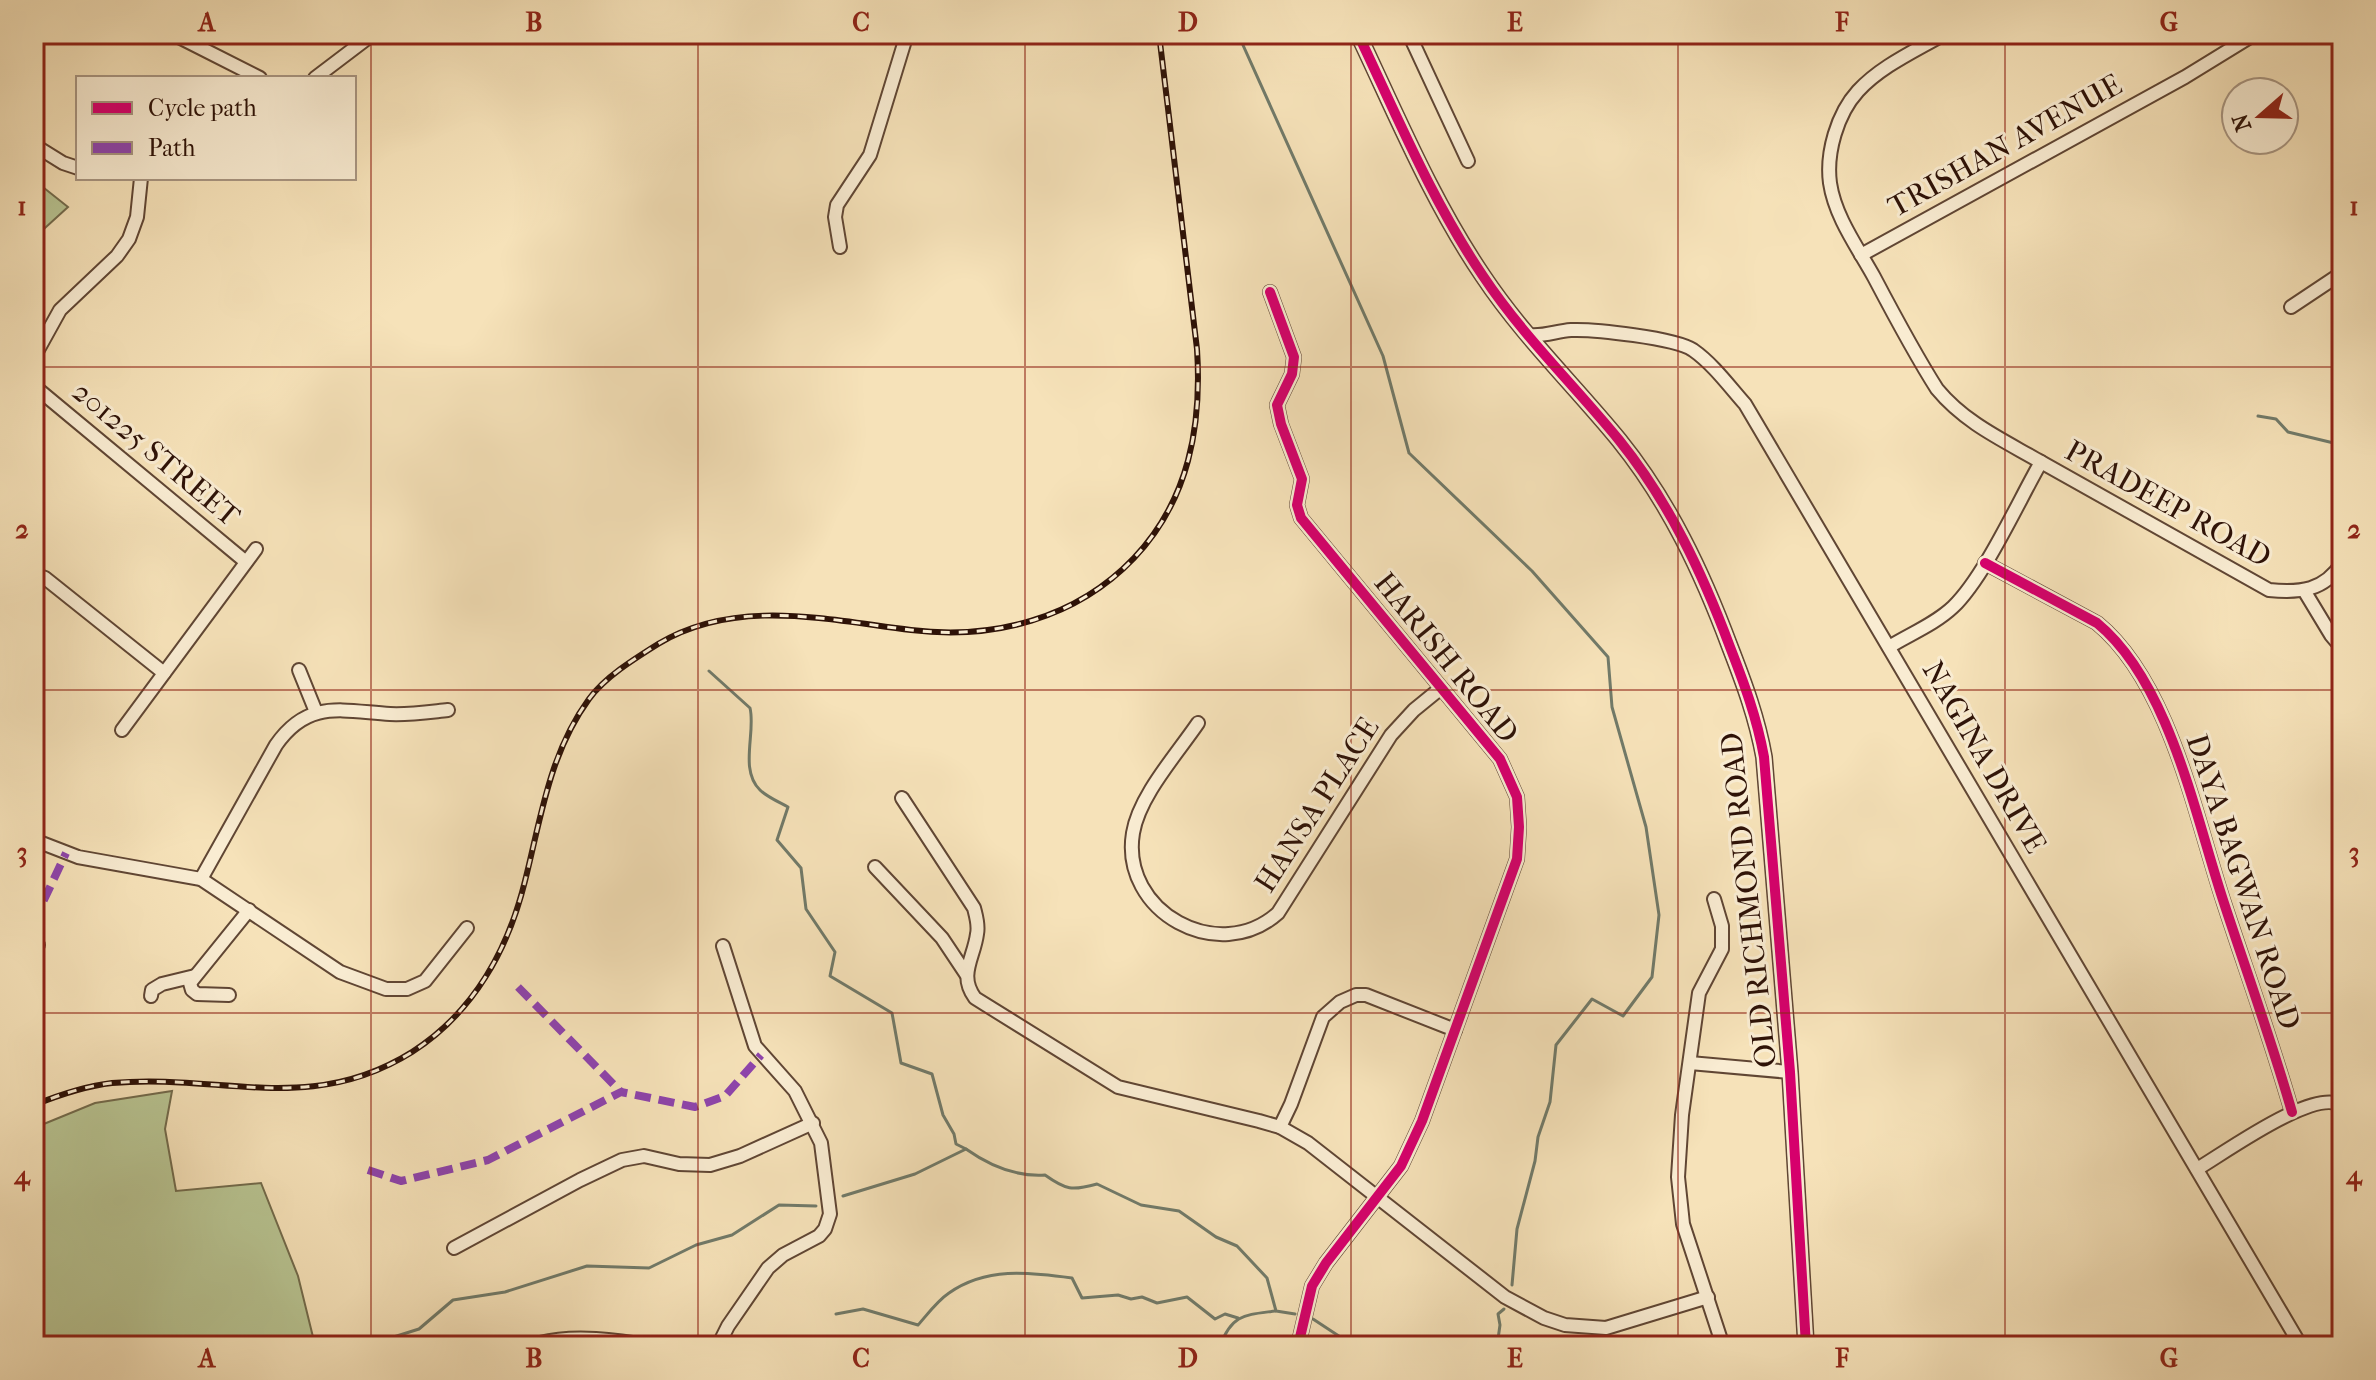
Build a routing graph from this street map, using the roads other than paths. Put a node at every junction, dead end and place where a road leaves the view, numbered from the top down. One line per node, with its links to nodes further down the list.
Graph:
1 (173, 34): 8 (street)
2 (373, 34): 9 (street)
3 (907, 34): 14 (street)
4 (1358, 34): 19 (street, OLD RICHMOND ROAD)
5 (1409, 34): 11 (street)
6 (1944, 34): 15 (street)
7 (2255, 34): 15 (street, TRISHAN AVENUE)
8 (256, 76)
9 (318, 76)
10 (34, 145): 12 (street)
11 (1468, 161)
12 (76, 167)
13 (141, 180): 20 (street)
14 (840, 247)
15 (1861, 255): 22 (street)
16 (2342, 273): 18 (street)
17 (1270, 292): 33 (street, HARISH ROAD)
18 (2291, 307)
19 (1528, 335): 29 (street, NAGINA DRIVE); 52 (street, OLD RICHMOND ROAD)
20 (34, 357)
21 (34, 386): 24 (street, 201225 STREET)
22 (2041, 462): 25 (street, PRADEEP ROAD); 28 (street, PRADEEP ROAD)
23 (256, 549): 24 (street, 201225 STREET)
24 (246, 562): 32 (street, 201225 STREET)
25 (1985, 563): 29 (street, PRADEEP ROAD); 54 (street, DAYA BAGWAN ROAD)
26 (2342, 563): 28 (street)
27 (34, 574): 32 (street)
28 (2305, 592): 30 (street)
29 (1889, 647): 57 (street, NAGINA DRIVE)
30 (2342, 648)
31 (299, 670): 35 (street)
32 (164, 673): 37 (street, 201225 STREET)
33 (1441, 688): 36 (street, HANSA PLACE); 50 (street, HARISH ROAD)
34 (448, 710): 35 (street)
35 (316, 712): 41 (street)
36 (1198, 723)
37 (122, 730)
38 (902, 798): 46 (street)
39 (34, 840): 41 (street)
40 (875, 867): 46 (street)
41 (201, 879): 43 (street)
42 (1714, 899): 51 (street)
43 (249, 910): 44 (street); 47 (street)
44 (467, 928)
45 (723, 946): 55 (street)
46 (966, 974): 56 (street)
47 (195, 976): 48 (street); 49 (street)
48 (229, 995)
49 (151, 996)
50 (1455, 1030): 56 (street); 58 (street, HARISH ROAD)
51 (1690, 1063): 52 (street); 60 (street)
52 (1790, 1072): 66 (street, OLD RICHMOND ROAD)
53 (2342, 1106): 54 (street)
54 (2292, 1112): 57 (street)
55 (813, 1123): 59 (street); 63 (street)
56 (1280, 1127): 58 (street)
57 (2197, 1169): 67 (street, NAGINA DRIVE)
58 (1378, 1198): 60 (street); 64 (street, HARISH ROAD)
59 (454, 1248)
60 (1708, 1297): 65 (street)
61 (540, 1343): 62 (street)
62 (652, 1346)
63 (718, 1346)
64 (1298, 1346)
65 (1723, 1346)
66 (1806, 1346)
67 (2301, 1346)

